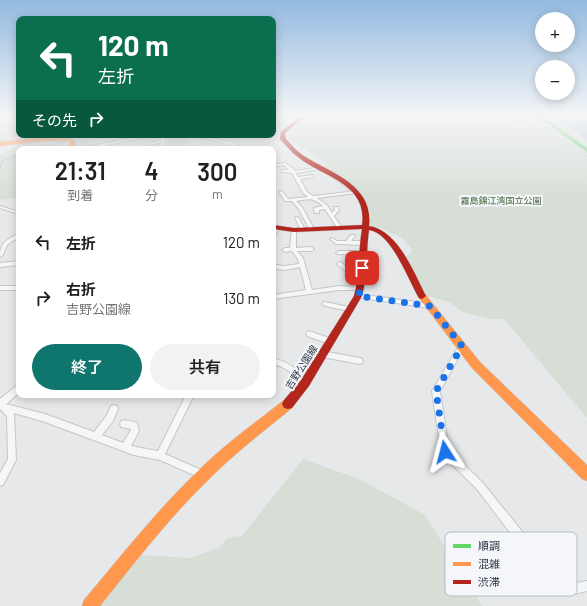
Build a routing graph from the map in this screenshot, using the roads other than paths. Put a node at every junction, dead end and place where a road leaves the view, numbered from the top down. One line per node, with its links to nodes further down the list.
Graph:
1 (111, 143): 6 (street)
2 (228, 143): 5 (street)
3 (287, 143): 12 (main road)
4 (578, 143): 9 (main road)
5 (231, 144): 7 (street); 8 (street)
6 (92, 146)
7 (227, 146)
8 (235, 146)
9 (587, 148)
10 (276, 164): 14 (street)
11 (308, 165): 12 (street)
12 (318, 168): 14 (street); 20 (main road)
13 (283, 171): 14 (street)
14 (294, 172): 16 (street)
15 (312, 176): 16 (street)
16 (298, 178): 22 (street)
17 (335, 188): 21 (street)
18 (309, 190): 22 (street)
19 (281, 192): 23 (street)
20 (356, 192): 21 (street); 31 (main road)
21 (337, 194): 22 (street)
22 (312, 197): 23 (street); 25 (street)
23 (294, 200): 34 (street)
24 (0, 207): 27 (street)
25 (326, 207): 28 (street); 29 (street)
26 (336, 208): 29 (street)
27 (16, 212)
28 (317, 212)
29 (332, 216): 32 (street)
30 (297, 218): 34 (street)
31 (364, 227): 32 (main road); 39 (main road); 58 (main road)
32 (340, 228): 34 (main road)
33 (276, 230): 34 (main road)
34 (303, 230): 40 (street)
35 (353, 236): 38 (street)
36 (16, 237): 45 (street)
37 (333, 241): 38 (street)
38 (348, 242): 39 (street)
39 (363, 243): 44 (main road)
40 (293, 249): 41 (street); 42 (street); 47 (street)
41 (311, 249)
42 (286, 250)
43 (339, 253): 44 (street)
44 (362, 253): 51 (main road)
45 (0, 254)
46 (16, 263): 49 (street)
47 (302, 264): 50 (street); 54 (street)
48 (340, 264): 51 (street)
49 (0, 265)
50 (276, 267)
51 (362, 268): 55 (main road)
52 (0, 288): 53 (street)
53 (16, 288)
54 (309, 291): 55 (street); 56 (street)
55 (360, 293): 58 (street); 59 (main road, 吉野公園線)
56 (276, 296)
57 (325, 304): 59 (street)
58 (430, 306): 62 (main road)
59 (349, 309): 61 (main road, 吉野公園線)
60 (309, 334): 61 (street)
61 (330, 341): 63 (main road, 吉野公園線)
62 (462, 346): 75 (main road); 78 (street)
63 (322, 354): 65 (street); 66 (main road, 吉野公園線)
64 (276, 361): 66 (street)
65 (360, 361)
66 (306, 382): 76 (main road, 吉野公園線)
67 (16, 391): 69 (street)
68 (189, 398): 74 (street)
69 (1, 406): 72 (street); 77 (street)
70 (114, 409): 72 (street)
71 (124, 424): 73 (street)
72 (96, 436): 73 (street)
73 (125, 448): 74 (street)
74 (160, 456): 76 (street)
75 (587, 474)
76 (203, 475): 81 (main road, 吉野公園線)
77 (0, 482)
78 (516, 532)
79 (587, 586): 80 (street)
80 (577, 588)
81 (90, 606)

